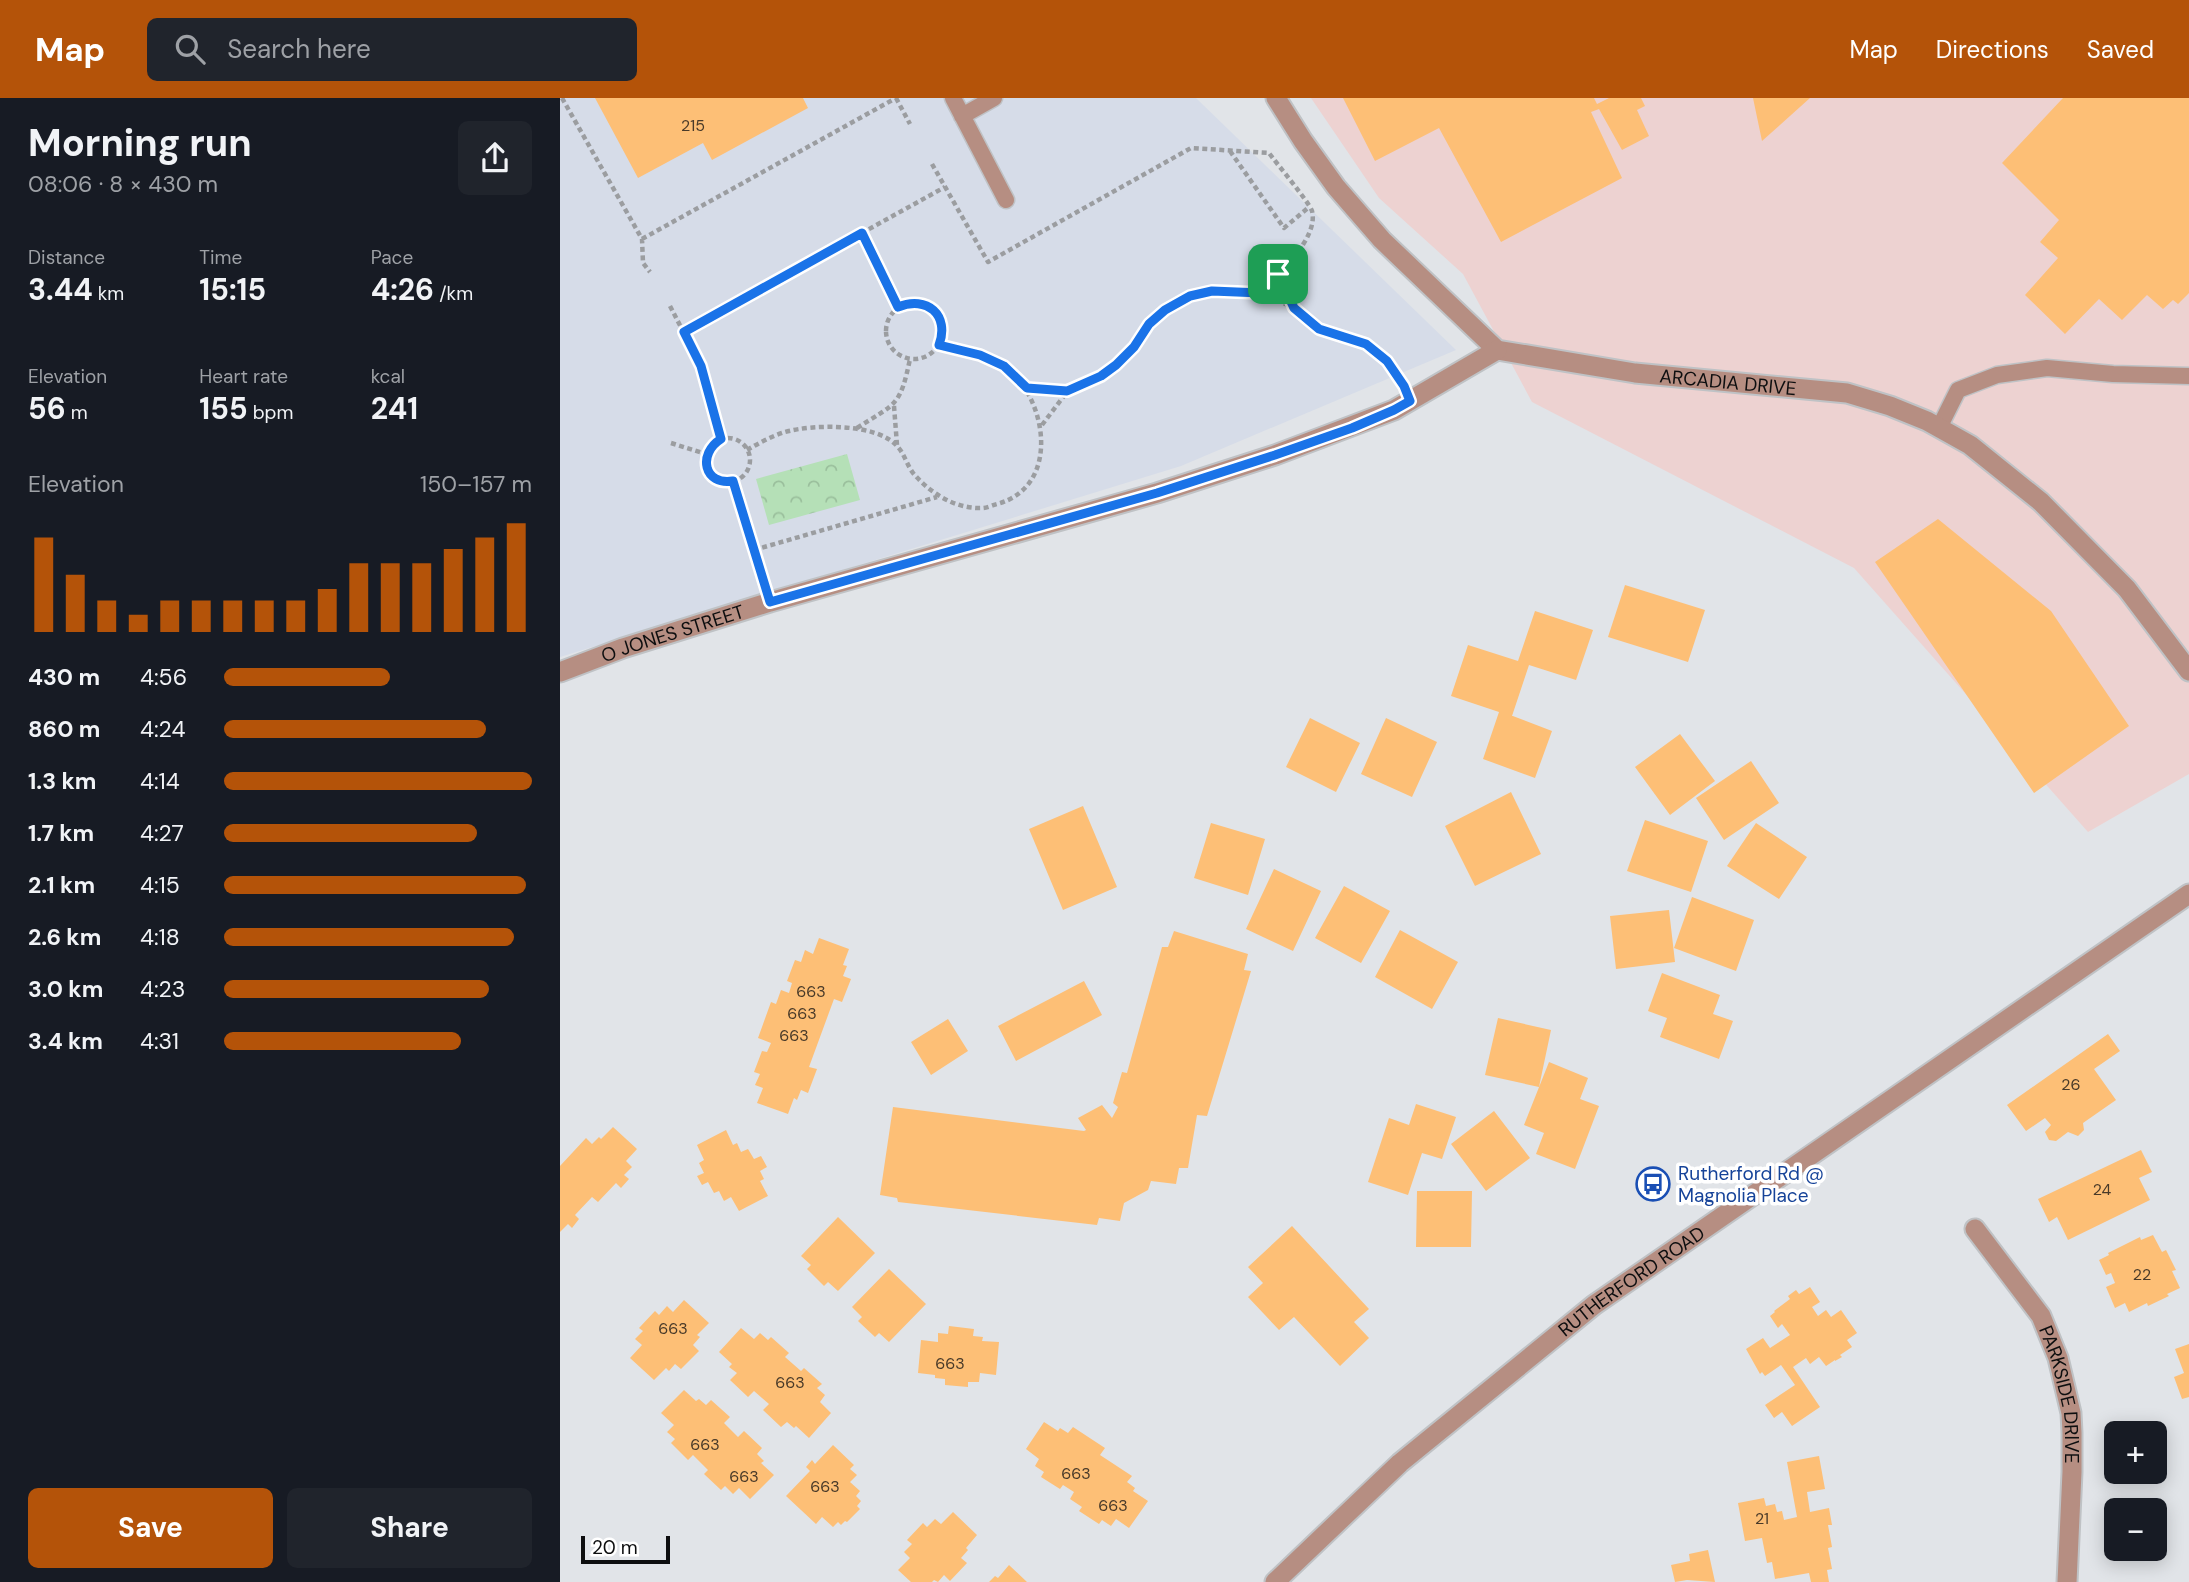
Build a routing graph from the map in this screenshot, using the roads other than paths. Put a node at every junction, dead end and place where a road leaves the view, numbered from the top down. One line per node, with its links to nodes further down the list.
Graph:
1 (953, 98): 4 (lane)
2 (994, 98): 4 (lane)
3 (1276, 98): 6 (street)
4 (962, 116): 5 (lane)
5 (1006, 200)
6 (1497, 350): 8 (street, ARCADIA DRIVE); 10 (street, O JONES STREET)
7 (2189, 376): 8 (lane)
8 (1939, 428): 9 (street, ARCADIA DRIVE)
9 (2189, 671)
10 (560, 672)
11 (2189, 894): 13 (street, RUTHERFORD ROAD)
12 (1975, 1229): 14 (street, PARKSIDE DRIVE)
13 (1275, 1582)
14 (2067, 1582)

